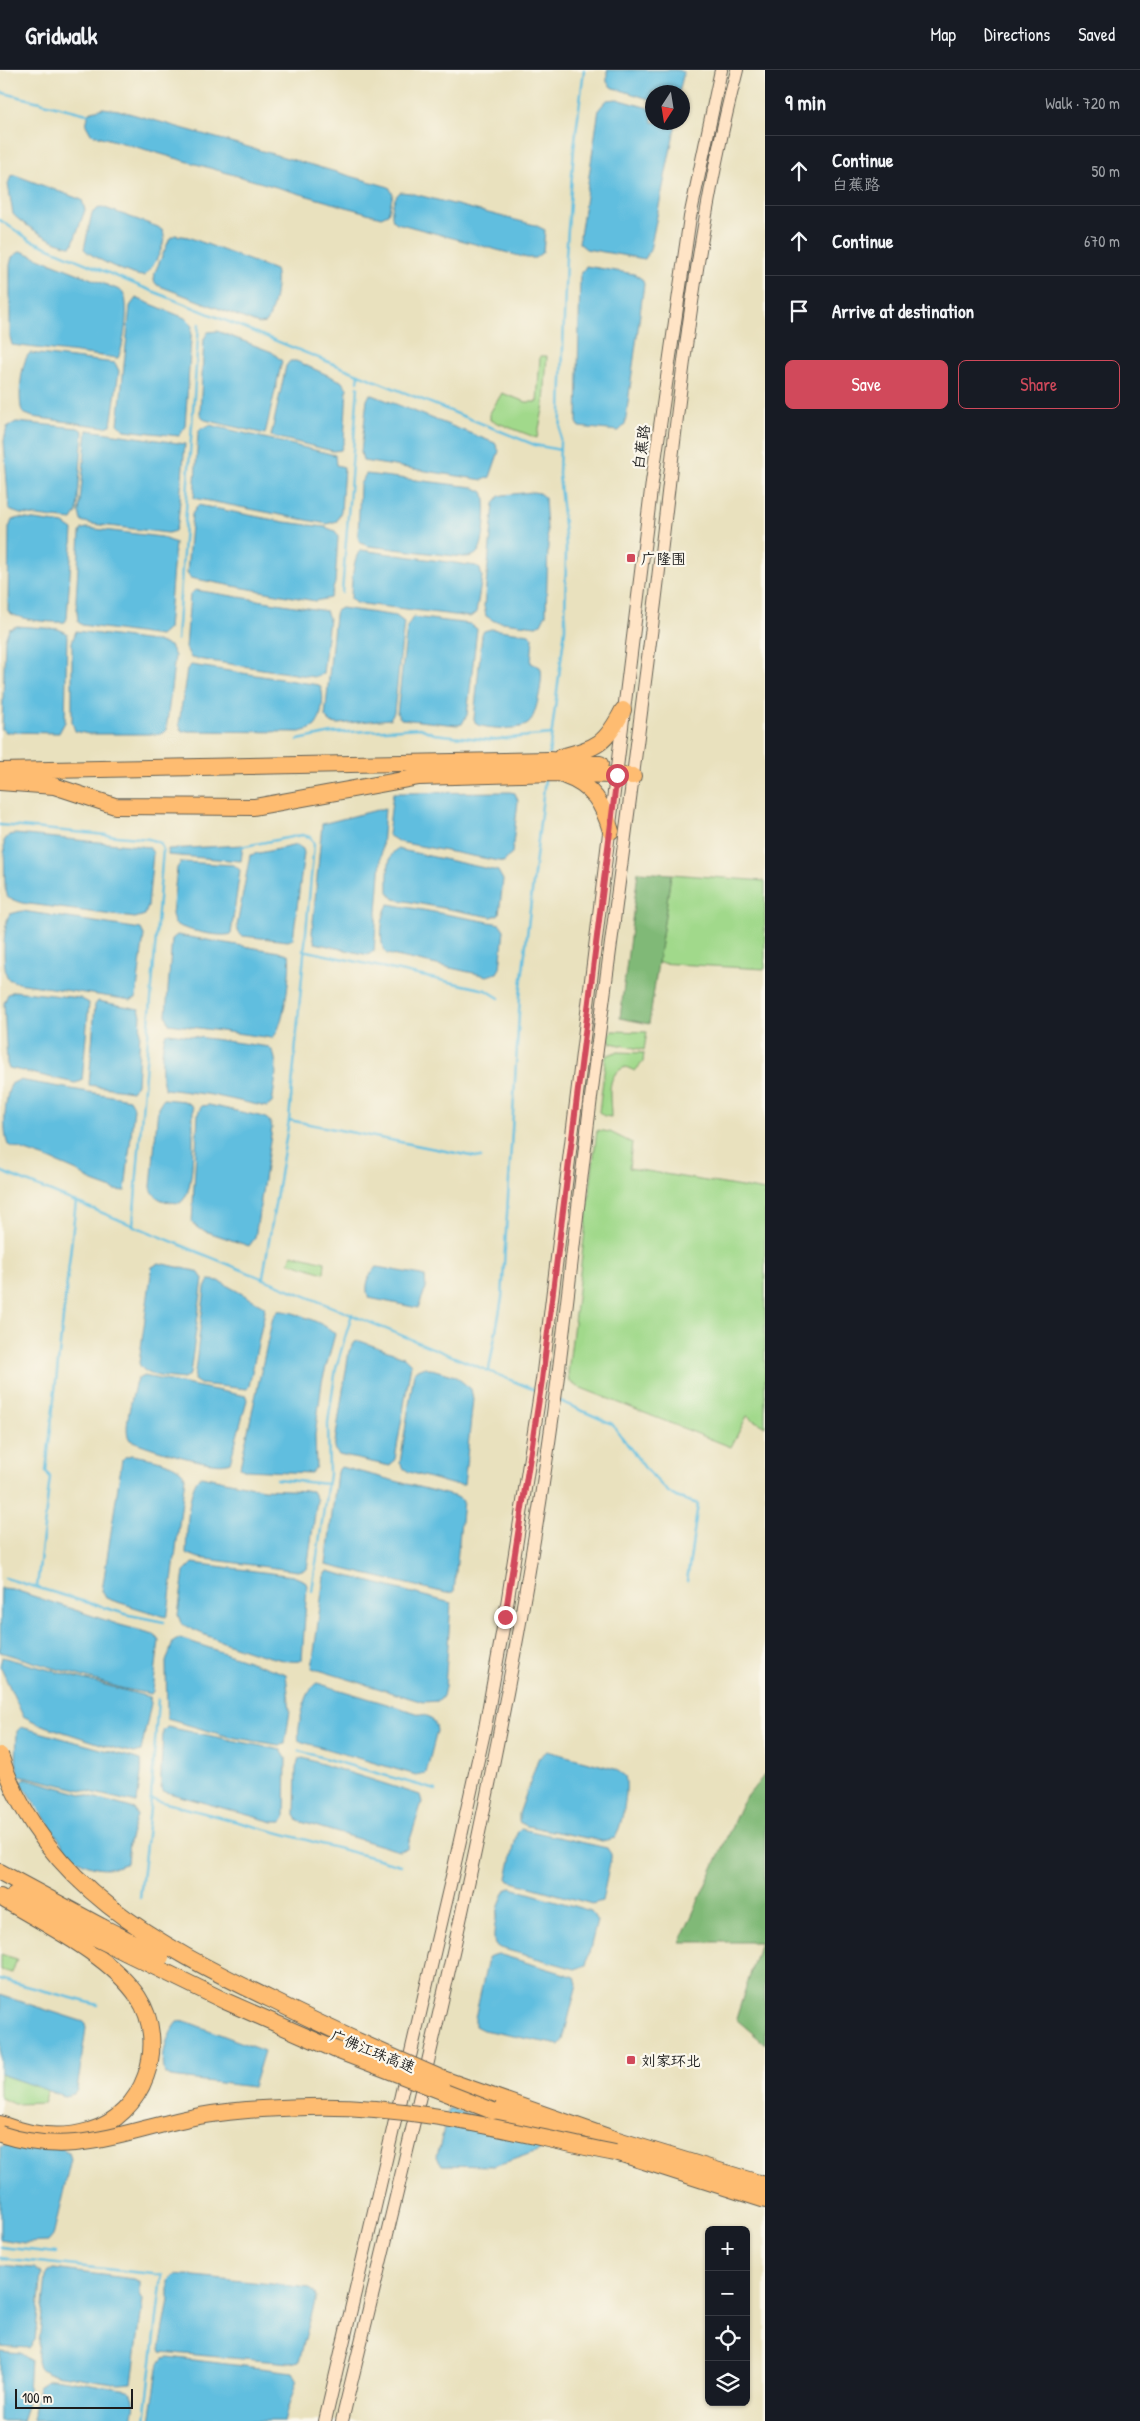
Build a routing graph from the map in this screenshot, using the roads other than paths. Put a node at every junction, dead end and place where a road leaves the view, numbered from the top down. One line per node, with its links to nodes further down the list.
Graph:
1 (721, 70): 3 (main road, 白蕉路)
2 (737, 70): 6 (main road)
3 (624, 710): 4 (highway); 5 (main road, 白蕉路)
4 (554, 767): 5 (highway); 7 (highway); 7 (highway); 8 (highway)
5 (617, 770): 6 (highway); 8 (main road, 白蕉路)
6 (634, 772): 22 (main road)
7 (1, 778)
8 (611, 831): 21 (main road, 白蕉路)
9 (0, 1755): 14 (highway, bridge)
10 (0, 1872): 13 (highway, 广佛江珠高速)
11 (0, 1886): 13 (highway, 广佛江珠高速)
12 (0, 1897): 13 (highway)
13 (95, 1939): 14 (highway, 广佛江珠高速, bridge); 15 (highway); 17 (highway, 广佛江珠高速, bridge)
14 (443, 2079): 18 (highway, 广佛江珠高速)
15 (0, 2124)
16 (0, 2134): 17 (highway, bridge)
17 (615, 2153): 18 (highway, 广佛江珠高速)
18 (724, 2181): 19 (highway, 广佛江珠高速); 20 (highway, 广佛江珠高速)
19 (765, 2185)
20 (765, 2200)
21 (325, 2421)
22 (342, 2421)

